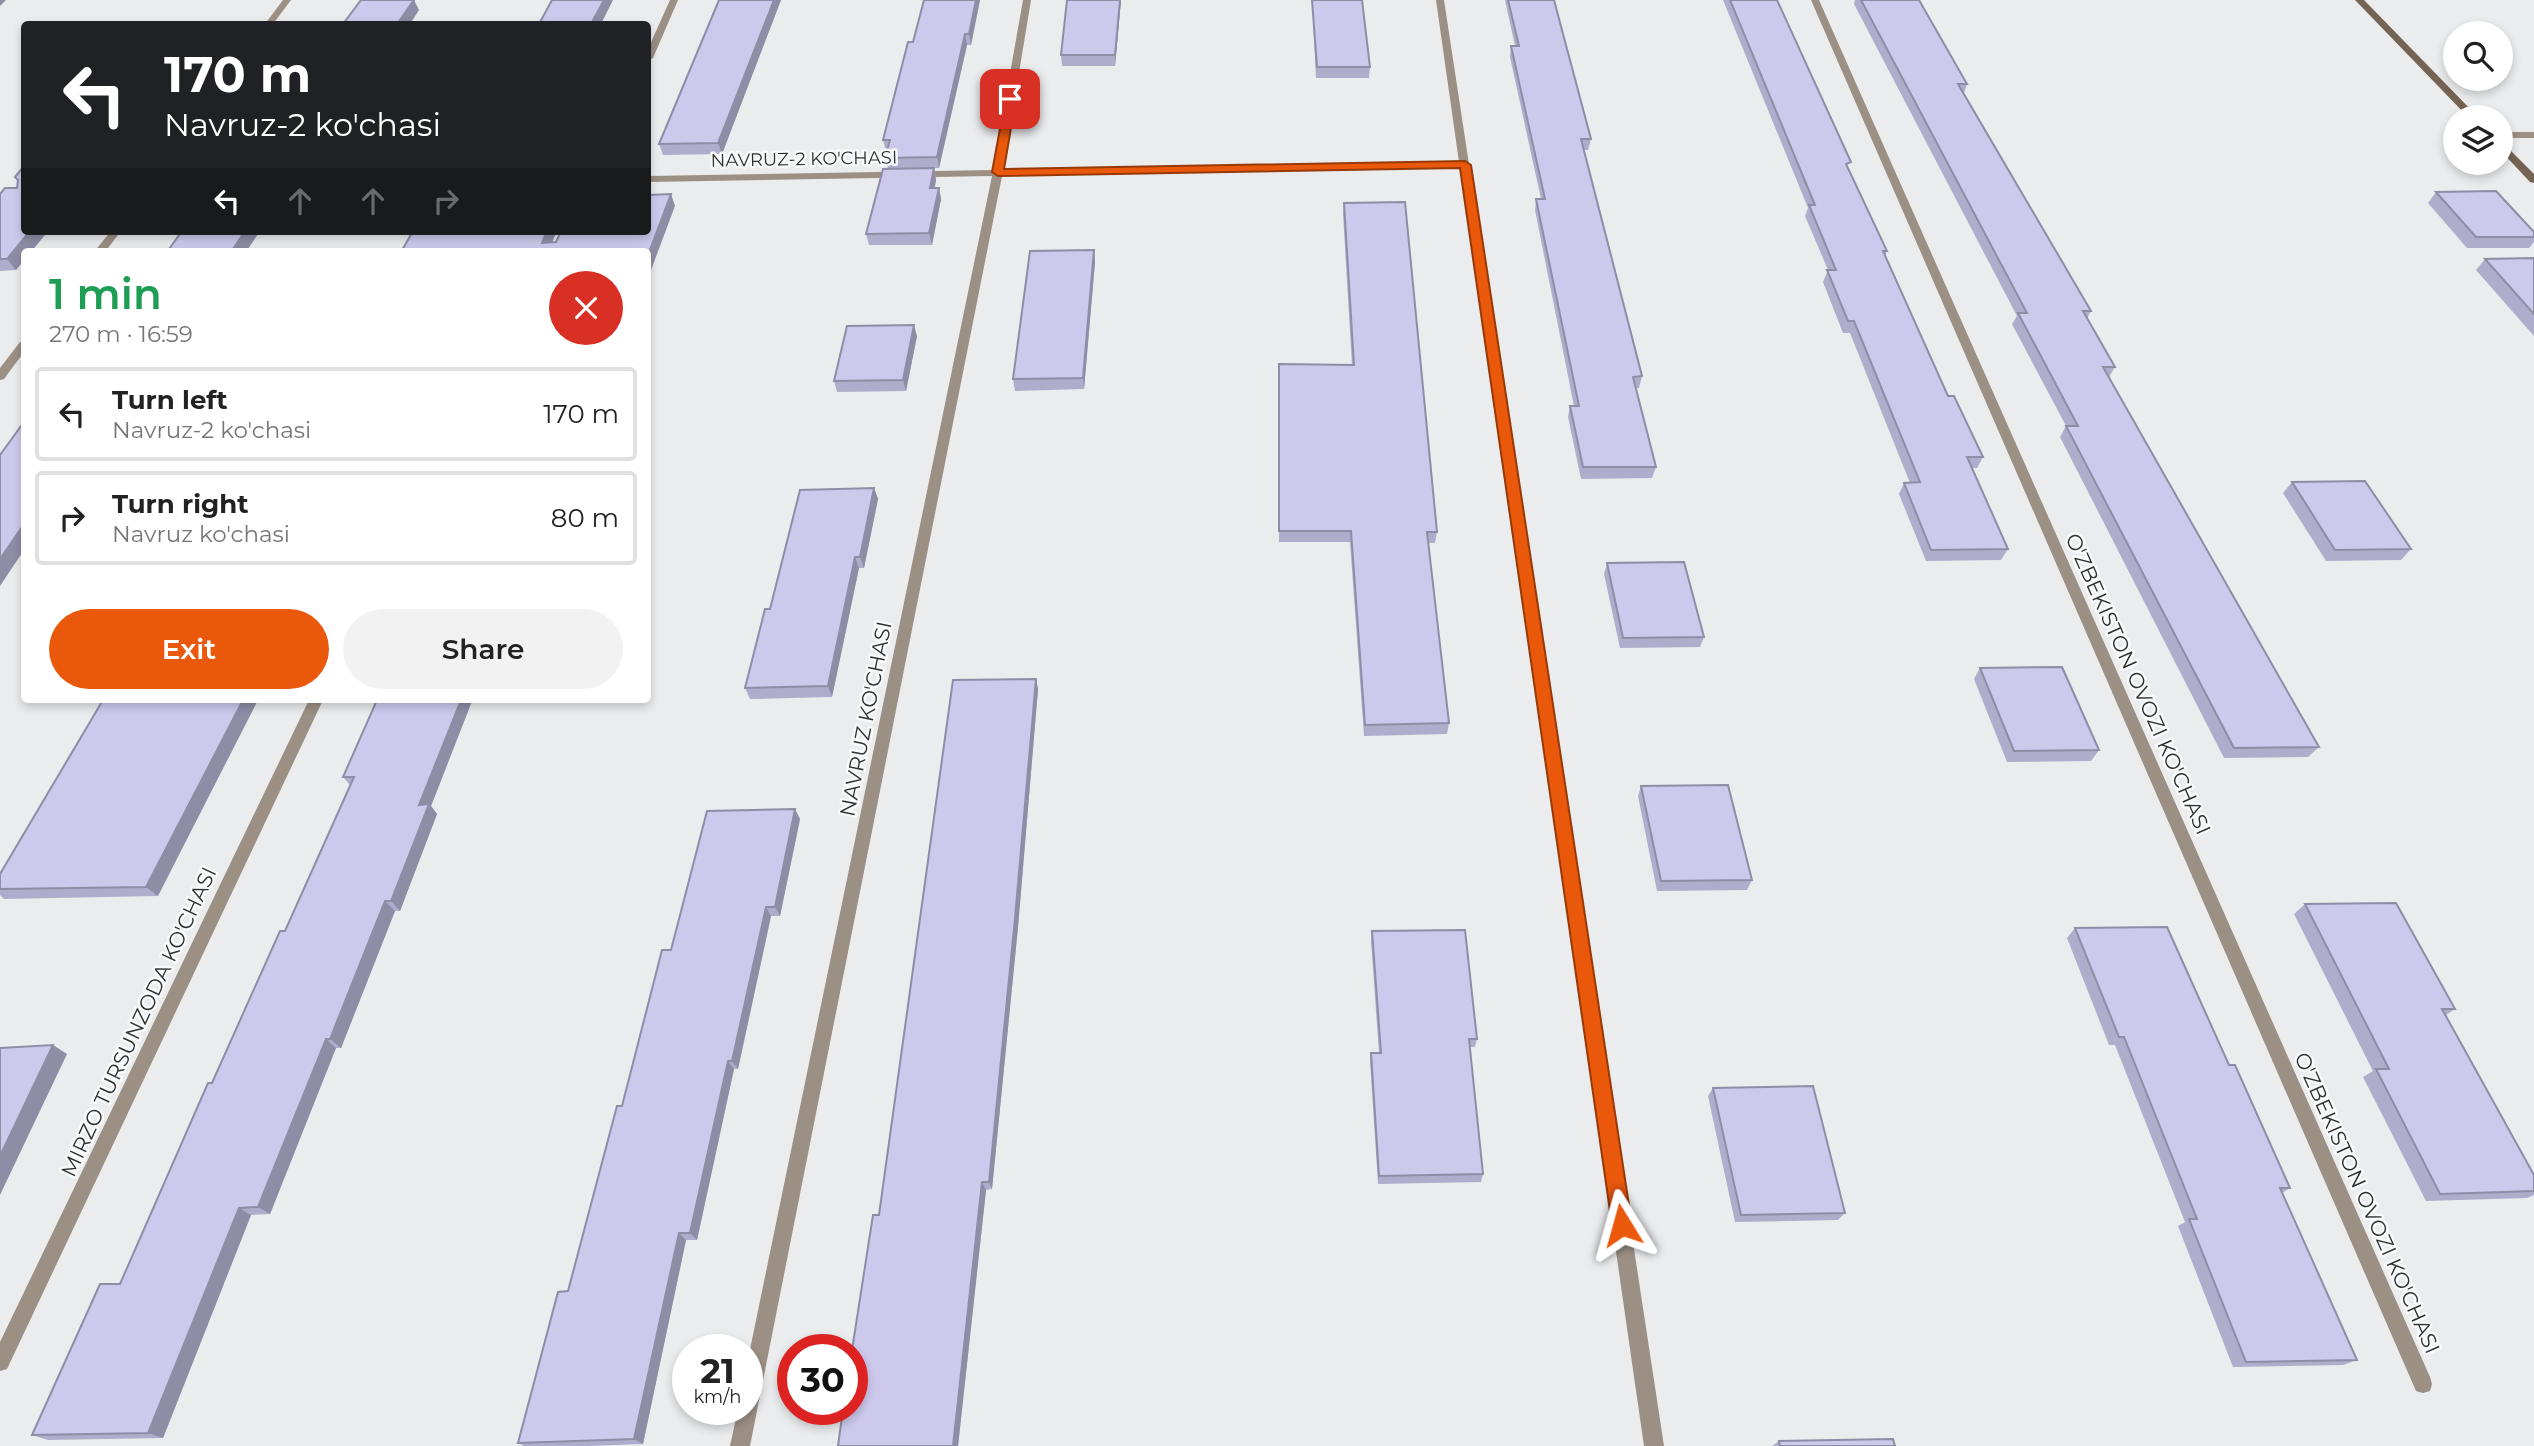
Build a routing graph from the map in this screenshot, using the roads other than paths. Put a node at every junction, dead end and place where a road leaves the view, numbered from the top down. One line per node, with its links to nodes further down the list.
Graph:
1 (287, 0): 7 (street)
2 (674, 0): 8 (street)
3 (1027, 0): 14 (street, NAVRUZ KO'CHASI)
4 (1440, 0): 13 (street)
5 (1815, 0): 21 (street, O'ZBEKISTON OVOZI KO'CHASI)
6 (2359, 0): 9 (street)
7 (271, 21)
8 (651, 51)
9 (2461, 105)
10 (2513, 135): 11 (street)
11 (2534, 135)
12 (2513, 158): 16 (street)
13 (1465, 165): 14 (street, NAVRUZ-2 KO'CHASI); 23 (street)
14 (998, 172): 15 (street, NAVRUZ-2 KO'CHASI); 22 (street, NAVRUZ KO'CHASI)
15 (651, 179)
16 (2534, 180)
17 (21, 349): 18 (street)
18 (0, 376)
19 (315, 703): 20 (street, MIRZO TURSUNZODA KO'CHASI)
20 (0, 1362)
21 (2423, 1384)
22 (740, 1446)
23 (1654, 1446)

